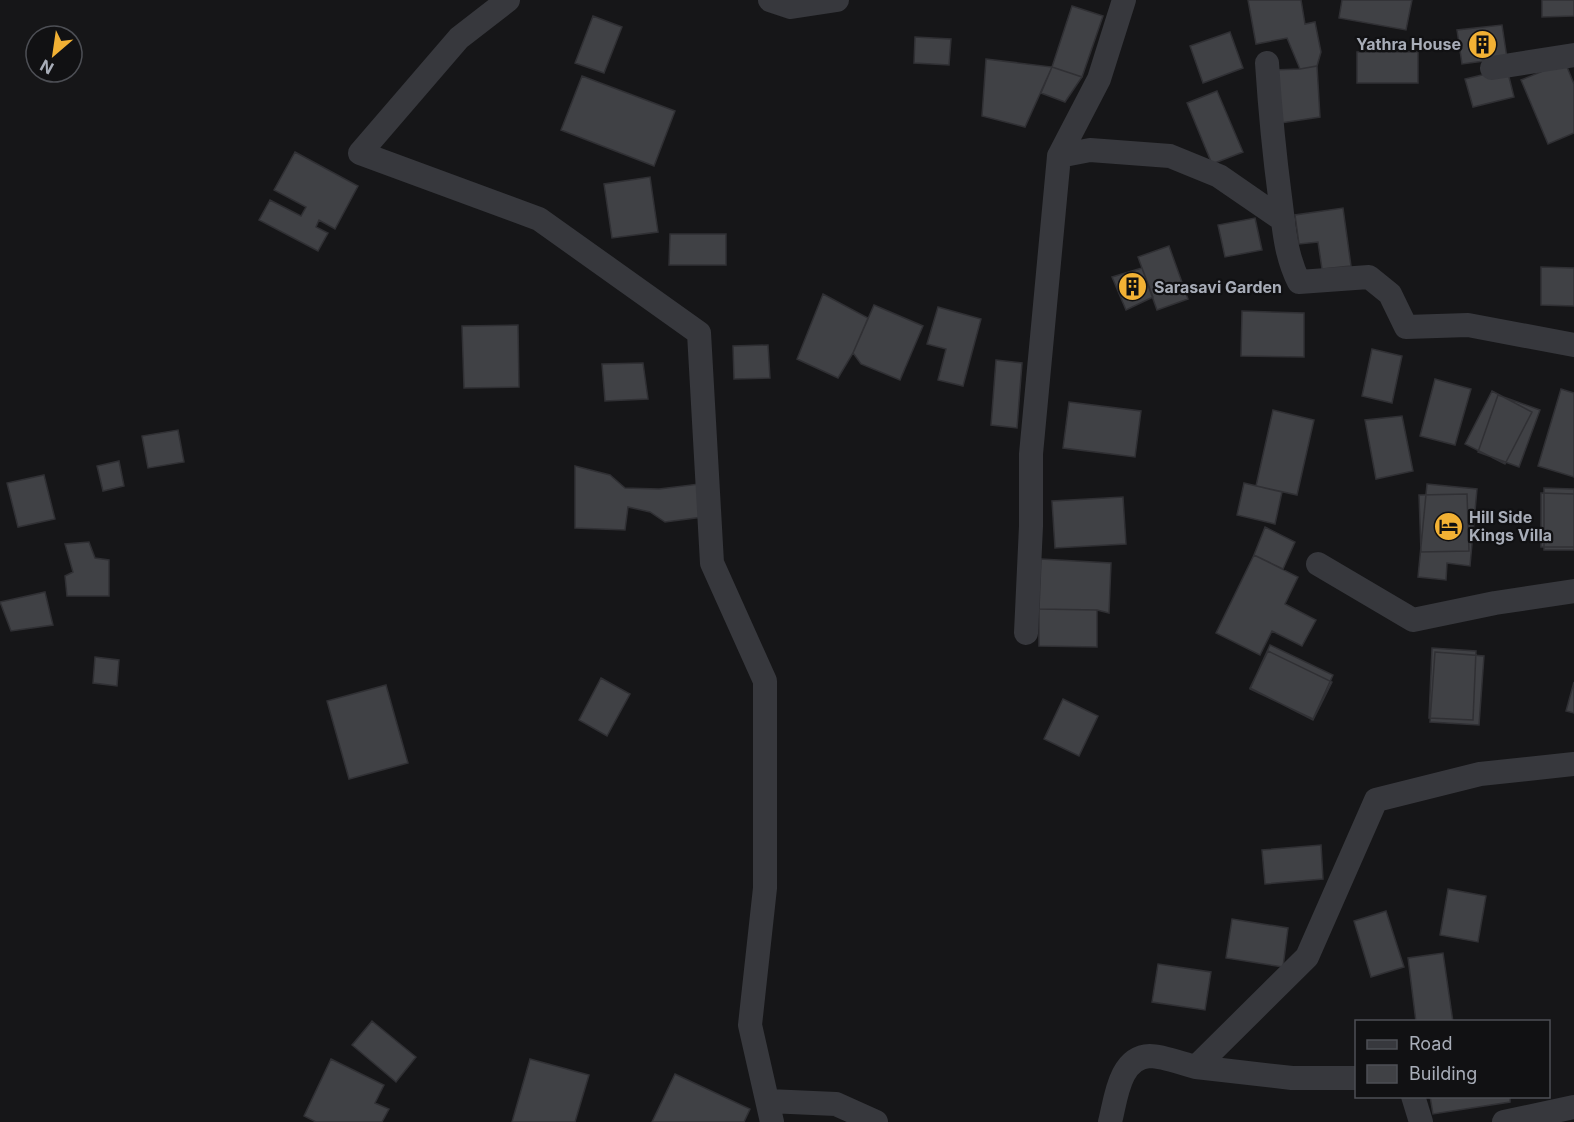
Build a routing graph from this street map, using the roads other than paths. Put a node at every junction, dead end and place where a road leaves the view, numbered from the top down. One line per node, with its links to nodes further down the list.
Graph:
1 (508, 0): 19 (street)
2 (770, 0): 3 (street)
3 (837, 0)
4 (1124, 0): 8 (street)
5 (1574, 55): 7 (street)
6 (1266, 63): 9 (street)
7 (1492, 68)
8 (1059, 156): 9 (street); 13 (street)
9 (1283, 220): 10 (street)
10 (1574, 345)
11 (1318, 564): 12 (street)
12 (1574, 591)
13 (1026, 633)
14 (1574, 764): 15 (street)
15 (1196, 1067): 16 (street); 21 (street)
16 (1355, 1078)
17 (1414, 1098): 22 (street)
18 (1574, 1107): 23 (street)
19 (770, 1112): 20 (street)
20 (876, 1122)
21 (1110, 1122)
22 (1421, 1122)
23 (1504, 1122)

